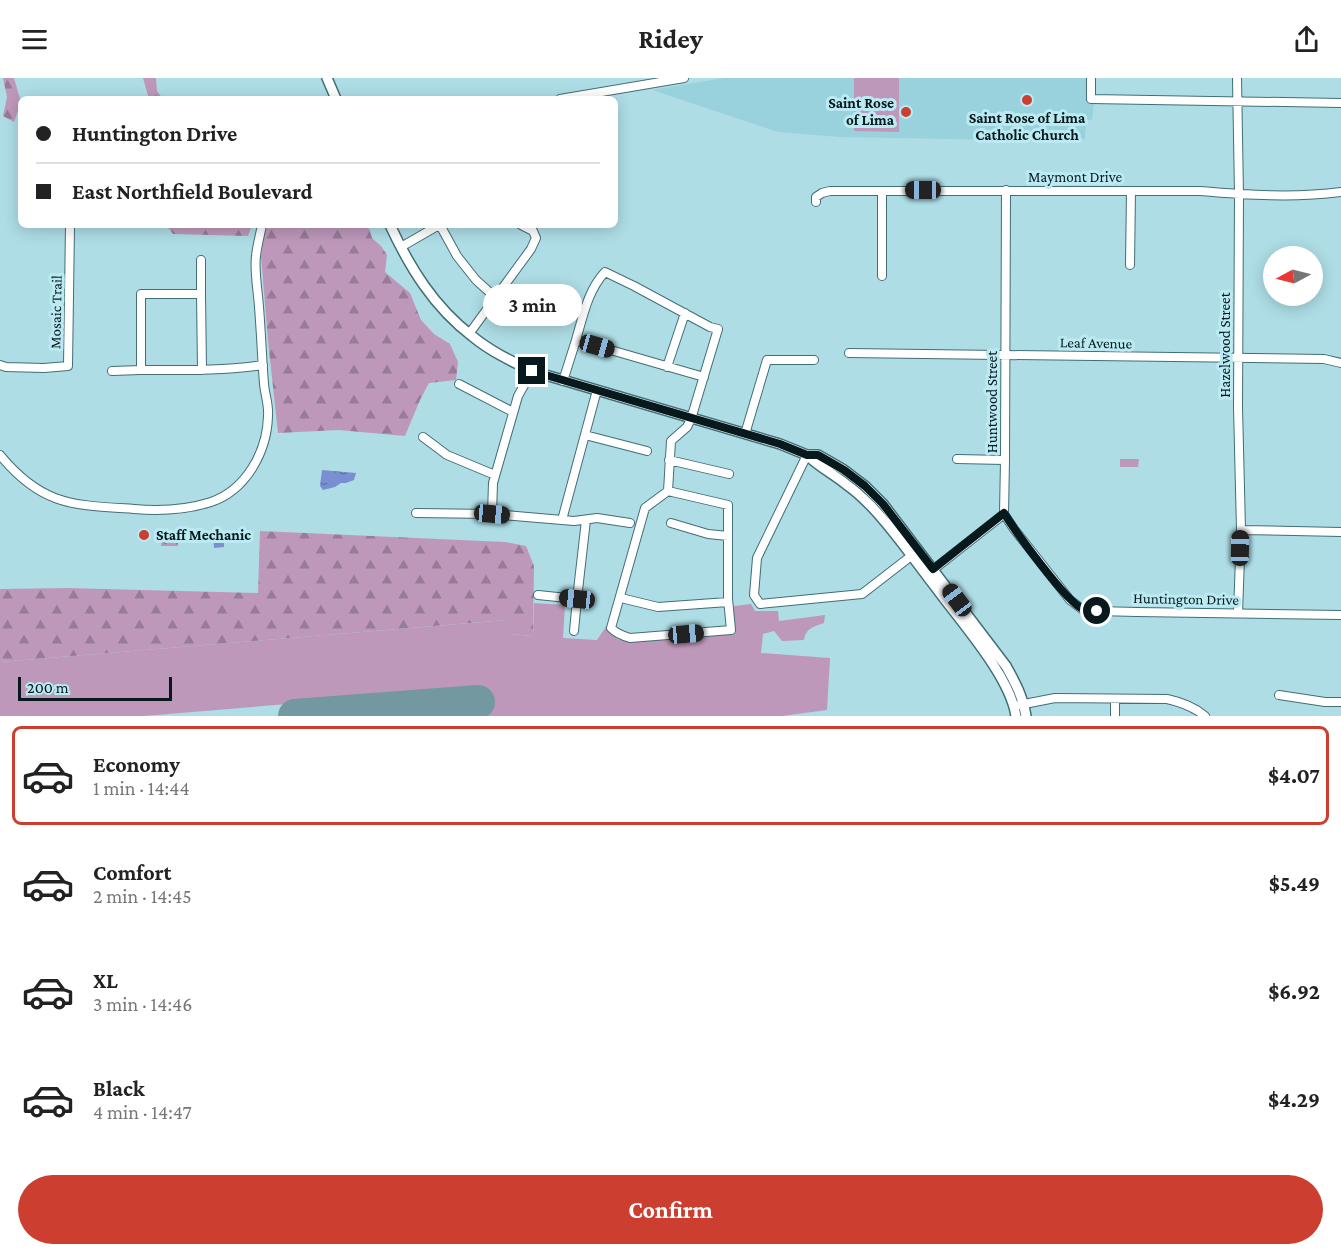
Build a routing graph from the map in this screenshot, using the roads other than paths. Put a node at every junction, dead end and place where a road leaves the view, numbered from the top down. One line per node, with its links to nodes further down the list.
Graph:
1 (327, 78): 5 (main road)
2 (684, 78): 6 (street)
3 (1091, 78): 7 (street)
4 (1237, 78): 7 (street, Hazelwood Street)
5 (335, 96)
6 (578, 96)
7 (1236, 101): 8 (street); 13 (street, Hazelwood Street)
8 (1341, 103)
9 (882, 190): 10 (street, Maymont Drive); 14 (street, Maymont Drive); 24 (street)
10 (1006, 190): 11 (street, Maymont Drive); 31 (street, Huntwood Street)
11 (1131, 191): 13 (street, Maymont Drive); 23 (street)
12 (1341, 192): 13 (street, Maymont Drive)
13 (1239, 195): 32 (street, Hazelwood Street)
14 (816, 202)
15 (70, 228): 35 (street, Mosaic Trail)
16 (261, 228): 36 (street)
17 (392, 228): 21 (main road)
18 (435, 228): 21 (street)
19 (442, 228): 26 (street)
20 (527, 228): 26 (street)
21 (401, 247): 28 (main road)
22 (201, 260): 25 (street)
23 (1130, 265)
24 (882, 276)
25 (201, 294): 38 (street); 39 (street)
26 (496, 298): 28 (street)
27 (685, 313): 29 (street); 37 (street); 42 (street)
28 (469, 334): 41 (main road)
29 (576, 340): 37 (street); 43 (street)
30 (849, 353): 31 (street, Leaf Avenue)
31 (1006, 356): 32 (street, Leaf Avenue); 56 (street, Huntwood Street)
32 (1239, 358): 34 (street, Leaf Avenue); 67 (street, Hazelwood Street)
33 (814, 360): 48 (street)
34 (1341, 363)
35 (0, 365)
36 (263, 365): 39 (street); 52 (street)
37 (667, 367): 42 (street)
38 (141, 370): 39 (street); 40 (street)
39 (202, 370)
40 (111, 371)
41 (532, 371): 43 (main road); 46 (street)
42 (704, 377): 47 (street)
43 (563, 381): 45 (main road)
44 (459, 384): 46 (street)
45 (597, 390): 47 (main road); 49 (street)
46 (513, 412): 58 (street)
47 (691, 419): 48 (main road); 55 (street)
48 (745, 434): 53 (main road)
49 (585, 435): 51 (street); 63 (street)
50 (423, 437): 58 (street)
51 (647, 451)
52 (0, 455)
53 (807, 455): 70 (main road); 70 (street)
54 (957, 459): 56 (street)
55 (669, 460): 57 (street); 59 (street)
56 (1005, 460): 61 (street, Huntwood Street)
57 (729, 474)
58 (495, 475): 62 (street)
59 (668, 491): 69 (street); 73 (street)
60 (416, 513): 62 (street)
61 (1004, 513): 71 (street); 76 (street, Huntington Drive)
62 (492, 514): 63 (street)
63 (562, 520): 64 (street)
64 (586, 520): 65 (street); 74 (street)
65 (630, 523)
66 (670, 523): 69 (street)
67 (1241, 530): 68 (street); 76 (street, Hazelwood Street)
68 (1341, 532)
69 (728, 536): 75 (street)
70 (915, 553): 71 (main road)
71 (930, 572): 82 (main road)
72 (538, 595): 74 (street)
73 (621, 598): 75 (street); 75 (street)
74 (577, 599): 78 (street)
75 (728, 602)
76 (1238, 613): 77 (street, Huntington Drive)
77 (1341, 615)
78 (574, 631)
79 (1279, 695): 81 (street)
80 (1114, 699): 82 (street); 84 (street); 85 (street)
81 (1341, 702)
82 (1018, 709): 83 (main road)
83 (1026, 716)
84 (1115, 716)
85 (1205, 716)

